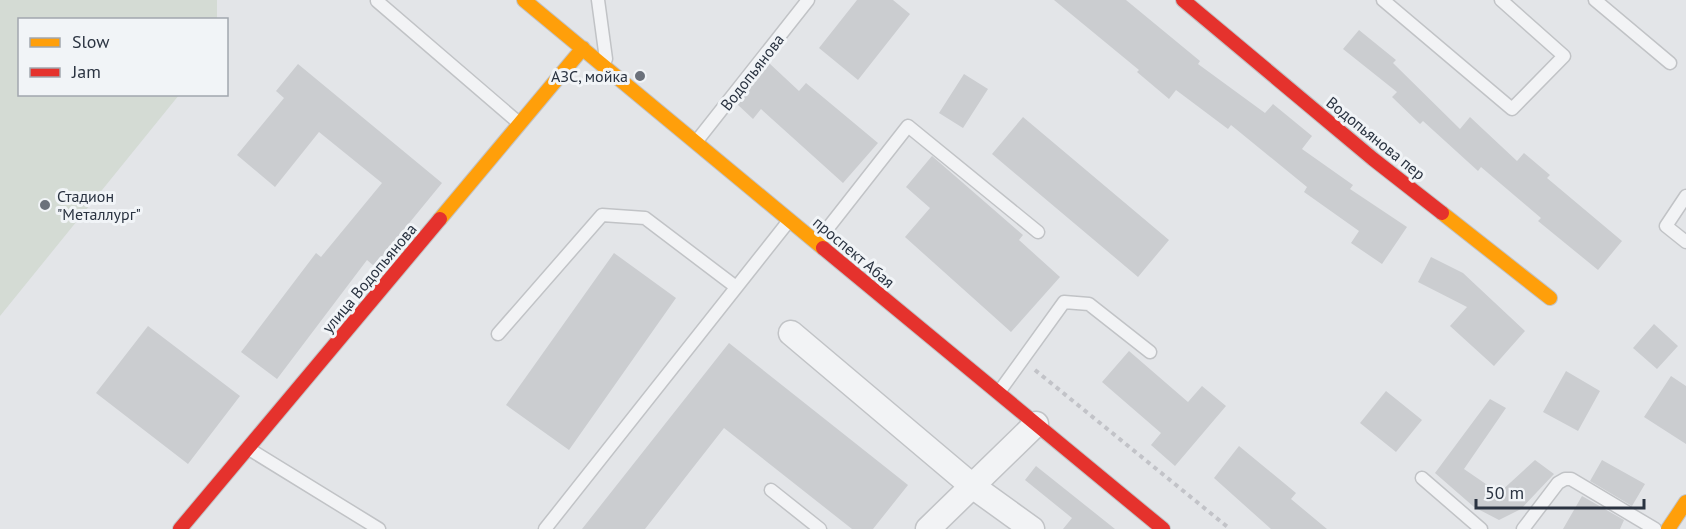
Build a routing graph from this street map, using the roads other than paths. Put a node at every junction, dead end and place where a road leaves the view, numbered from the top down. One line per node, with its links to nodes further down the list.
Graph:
1 (524, 0): 9 (street, проспект Абая)
2 (598, 0): 11 (lane)
3 (808, 0): 13 (lane, Водопьянова)
4 (1183, 0): 20 (street, Водопьянова пер)
5 (1383, 0): 6 (lane)
6 (1501, 0)
7 (1596, 0): 10 (lane)
8 (377, 1): 12 (lane)
9 (583, 48): 11 (street, проспект Абая); 12 (street, улица Водопьянова)
10 (1670, 63)
11 (608, 69): 13 (street, проспект Абая)
12 (520, 123): 26 (street, улица Водопьянова)
13 (695, 143): 15 (street, проспект Абая)
14 (1686, 196): 17 (lane)
15 (789, 220): 18 (street, проспект Абая); 19 (lane)
16 (1038, 232): 18 (lane)
17 (1686, 242)
18 (816, 243): 24 (street, проспект Абая)
19 (736, 287): 22 (lane); 34 (lane)
20 (1550, 298)
21 (791, 333): 28 (street)
22 (498, 334)
23 (1150, 352): 24 (lane)
24 (999, 393): 25 (street, проспект Абая)
25 (1036, 424): 28 (street); 31 (street, проспект Абая)
26 (248, 448): 32 (street, улица Водопьянова); 33 (lane)
27 (1422, 478): 38 (lane)
28 (971, 485): 36 (street); 37 (street)
29 (771, 490): 35 (lane)
30 (1686, 502): 41 (street)
31 (1158, 528)
32 (180, 529)
33 (379, 529)
34 (545, 529)
35 (820, 529)
36 (928, 529)
37 (1032, 529)
38 (1481, 529)
39 (1523, 529): 40 (lane)
40 (1655, 529)
41 (1668, 529)

